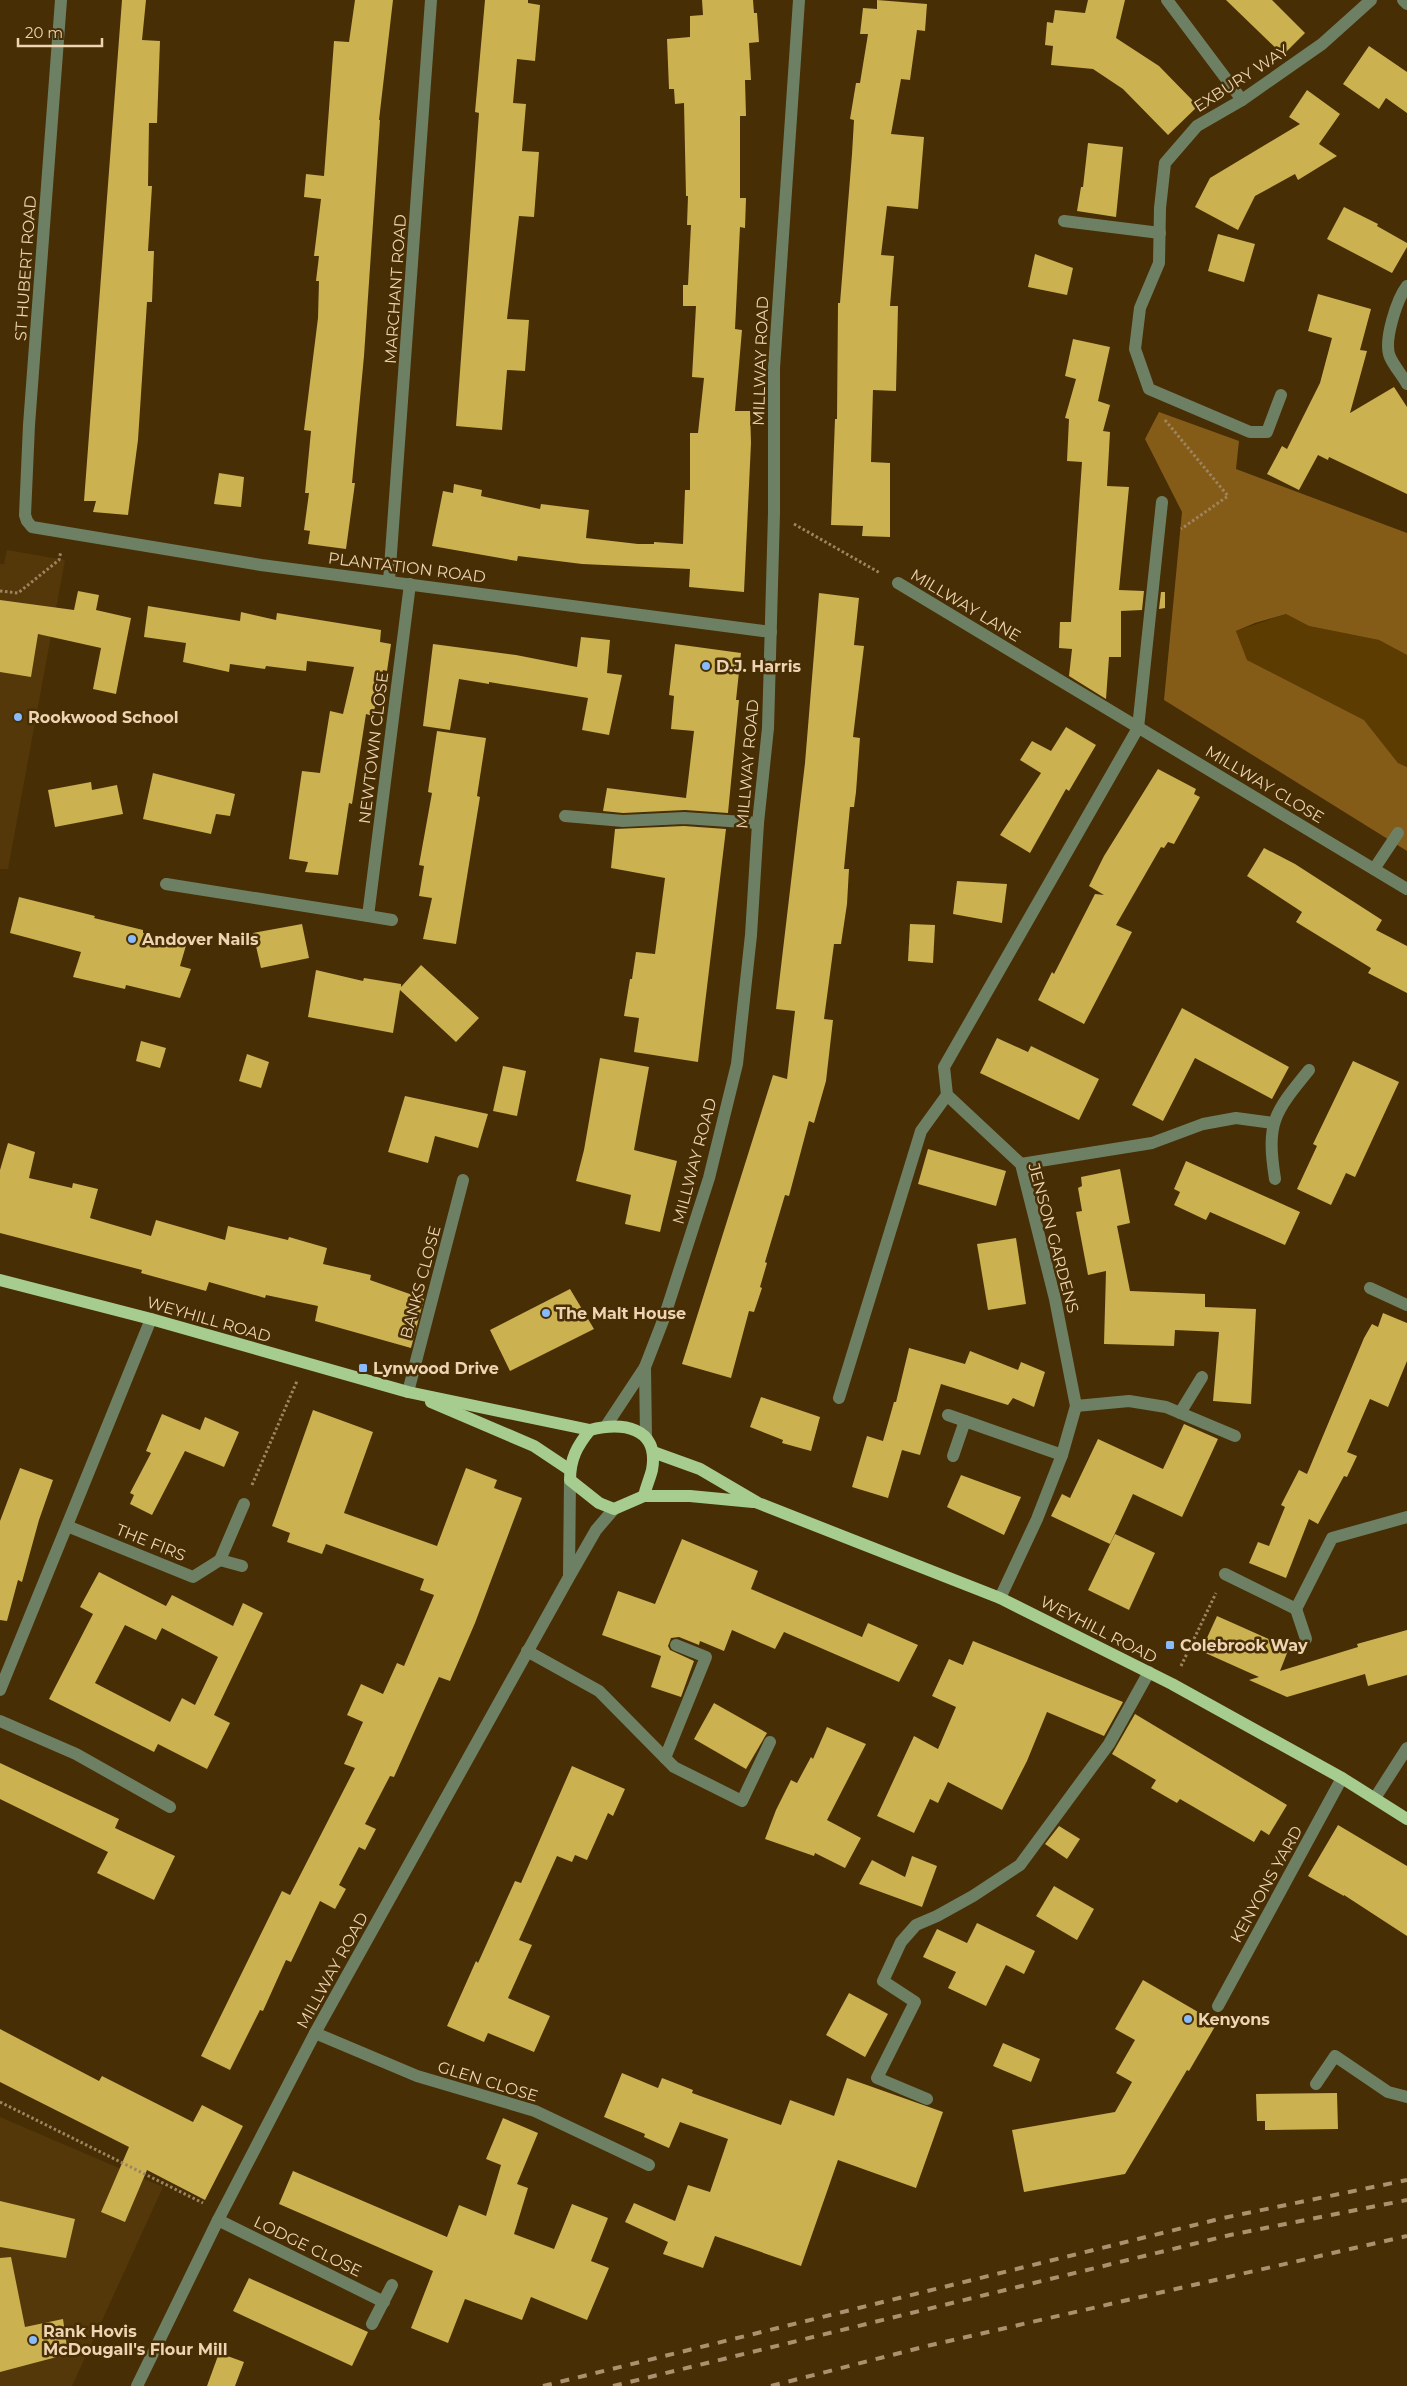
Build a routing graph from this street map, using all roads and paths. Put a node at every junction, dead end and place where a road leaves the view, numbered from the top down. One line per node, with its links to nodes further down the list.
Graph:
1 (61, 0): 17 (street, ST HUBERT ROAD)
2 (431, 0): 20 (street, MARCHANT ROAD)
3 (799, 0): 16 (street, MILLWAY ROAD)
4 (1167, 0): 8 (street)
5 (1371, 0): 8 (street, EXBURY WAY)
6 (1403, 0): 7 (street)
7 (1407, 4)
8 (1242, 100): 10 (street, EXBURY WAY)
9 (1064, 220): 10 (street)
10 (1160, 233): 13 (street, EXBURY WAY)
11 (1407, 286): 12 (street)
12 (1407, 384)
13 (1149, 389): 14 (street); 19 (path)
14 (1281, 395)
15 (1162, 502): 19 (street)
16 (774, 513): 21 (path, MILLWAY LANE); 24 (street, MILLWAY ROAD)
17 (40, 530): 18 (street, PLANTATION ROAD)
18 (65, 534): 20 (street, PLANTATION ROAD); 23 (path)
19 (1158, 545): 25 (street)
20 (389, 581): 22 (street, PLANTATION ROAD)
21 (898, 583): 25 (street, MILLWAY LANE)
22 (410, 584): 24 (street, PLANTATION ROAD); 32 (street, NEWTOWN CLOSE)
23 (0, 592)
24 (771, 632): 27 (street, MILLWAY ROAD)
25 (1138, 728): 29 (street, MILLWAY CLOSE); 35 (street)
26 (565, 816): 27 (street)
27 (758, 823): 45 (street, MILLWAY ROAD)
28 (1398, 833): 29 (street)
29 (1374, 869): 31 (street, MILLWAY CLOSE)
30 (166, 884): 32 (street)
31 (1406, 888)
32 (368, 916): 33 (street)
33 (392, 920)
34 (1309, 1070): 36 (street)
35 (947, 1095): 37 (street, JENSON GARDENS); 48 (street)
36 (1273, 1123): 37 (street); 38 (street)
37 (1020, 1164): 49 (street, JENSON GARDENS)
38 (1275, 1178)
39 (463, 1180): 47 (street, BANKS CLOSE)
40 (0, 1280): 43 (main road, WEYHILL ROAD)
41 (1370, 1288): 42 (street)
42 (1407, 1305)
43 (151, 1319): 44 (main road, WEYHILL ROAD); 66 (street)
44 (305, 1363): 47 (main road, WEYHILL ROAD); 63 (path)
45 (645, 1367): 53 (street, MILLWAY ROAD); 56 (street, MILLWAY ROAD)
46 (1202, 1377): 50 (street)
47 (408, 1392): 54 (main road, WEYHILL ROAD); 60 (main road, WEYHILL ROAD)
48 (839, 1398)
49 (1076, 1406): 50 (street); 58 (street, JENSON GARDENS)
50 (1180, 1413): 55 (street)
51 (948, 1415): 52 (street)
52 (965, 1421): 58 (street); 59 (street)
53 (606, 1426): 54 (main road, WEYHILL ROAD); 56 (main road, WEYHILL ROAD)
54 (590, 1430): 60 (main road)
55 (1235, 1436)
56 (646, 1438): 57 (main road)
57 (653, 1452): 61 (main road); 62 (main road, WEYHILL ROAD)
58 (1062, 1455): 71 (street, JENSON GARDENS)
59 (952, 1456)
60 (570, 1475): 64 (main road, WEYHILL ROAD); 70 (street, MILLWAY ROAD)
61 (644, 1496): 62 (main road, WEYHILL ROAD); 64 (main road, WEYHILL ROAD)
62 (758, 1503): 71 (main road, WEYHILL ROAD)
63 (244, 1504): 67 (street)
64 (614, 1509): 70 (street, MILLWAY ROAD)
65 (1407, 1517): 72 (street)
66 (67, 1526): 67 (street, THE FIRS); 78 (street)
67 (220, 1560): 68 (street)
68 (242, 1566)
69 (1225, 1574): 72 (street); 77 (path)
70 (569, 1577): 75 (street, MILLWAY ROAD)
71 (1000, 1598): 76 (main road, WEYHILL ROAD)
72 (1296, 1609): 73 (street)
73 (1306, 1639)
74 (676, 1645): 82 (street)
75 (527, 1651): 82 (street); 88 (street, MILLWAY ROAD)
76 (1149, 1672): 77 (main road, WEYHILL ROAD); 91 (street)
77 (1172, 1684): 83 (main road, WEYHILL ROAD)
78 (0, 1690)
79 (0, 1721): 85 (street)
80 (770, 1742): 82 (street)
81 (1407, 1748): 84 (street)
82 (665, 1758)
83 (1342, 1778): 84 (main road, WEYHILL ROAD); 87 (street, KENYONS YARD)
84 (1375, 1798): 86 (main road, WEYHILL ROAD)
85 (170, 1807)
86 (1407, 1819)
87 (1218, 2006)
88 (315, 2033): 93 (street, GLEN CLOSE); 95 (street, MILLWAY ROAD)
89 (1316, 2084): 90 (street)
90 (1407, 2098)
91 (927, 2099)
92 (0, 2102): 94 (path)
93 (648, 2165)
94 (209, 2206)
95 (218, 2220): 97 (street, LODGE CLOSE); 99 (street, MILLWAY ROAD)
96 (392, 2285): 97 (street)
97 (384, 2302): 98 (street)
98 (372, 2324)
99 (138, 2386)

